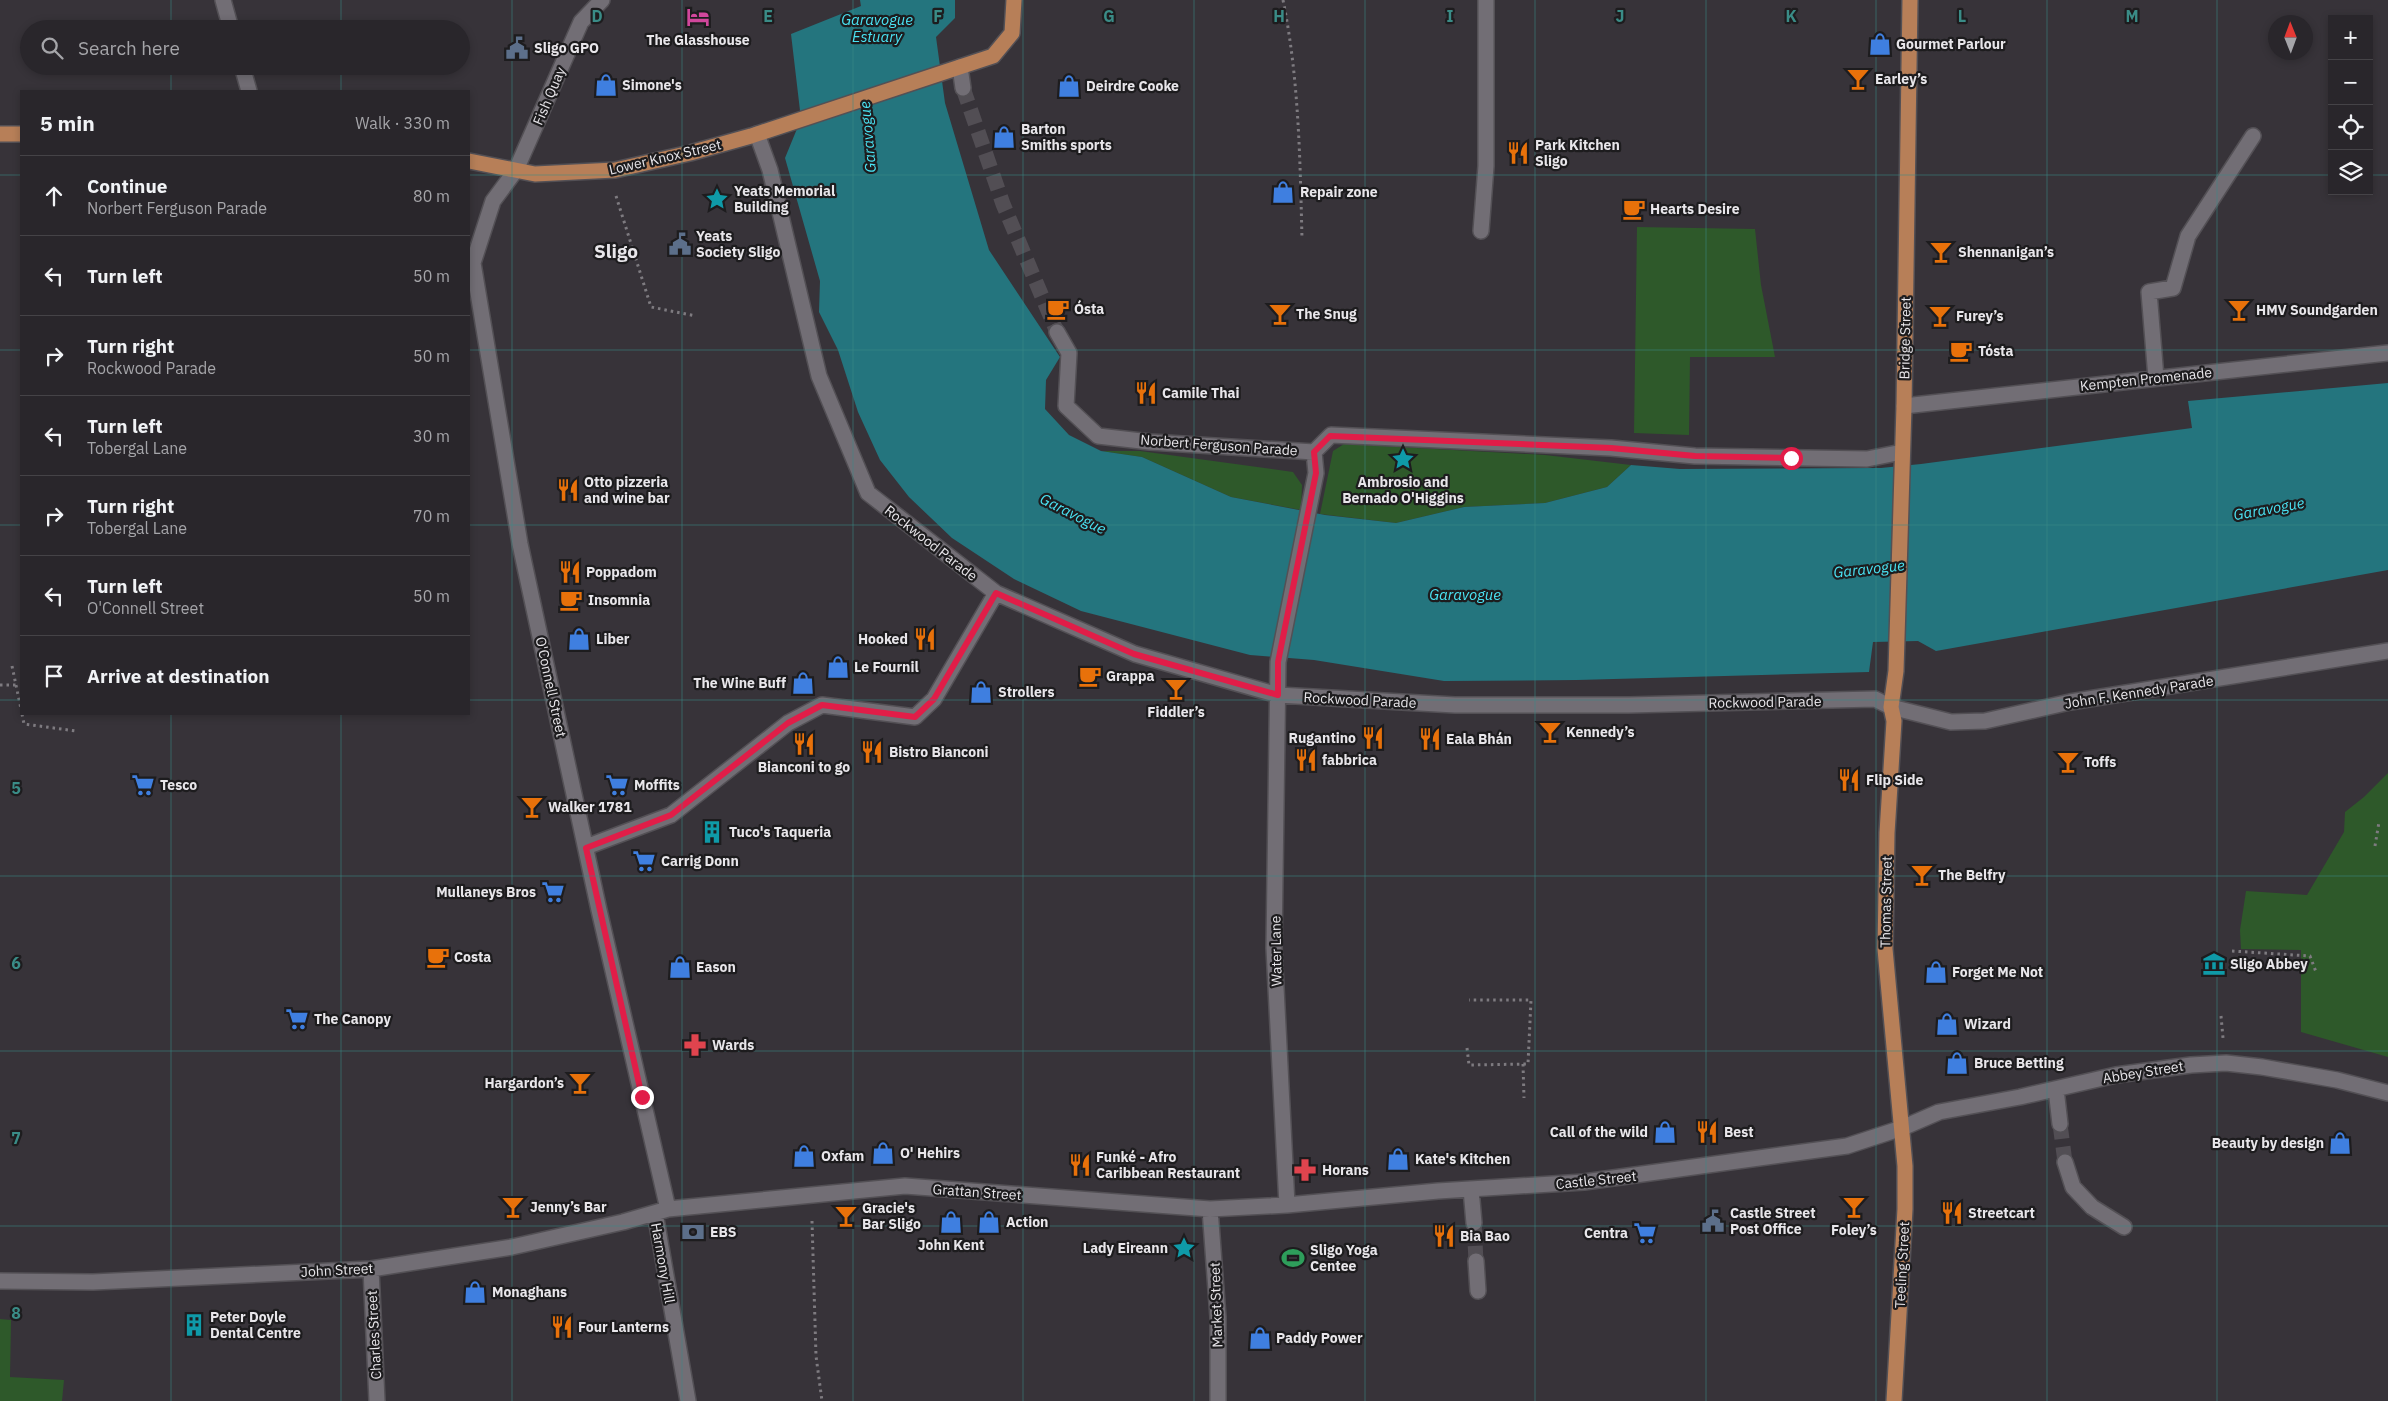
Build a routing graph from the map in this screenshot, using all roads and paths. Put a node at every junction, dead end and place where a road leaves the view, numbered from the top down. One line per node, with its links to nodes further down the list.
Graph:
1 (223, 0): 7 (street)
2 (602, 0): 17 (street, Fish Quay)
3 (1014, 0): 8 (main road)
4 (1283, 0): 20 (path)
5 (1486, 0): 19 (street)
6 (1910, 0): 25 (main road, Bridge Street)
7 (229, 20)
8 (960, 67): 10 (street); 12 (main road, Lower Knox Street)
9 (245, 75): 11 (street)
10 (963, 88)
11 (249, 90)
12 (764, 131): 18 (main road, Lower Knox Street); 28 (street, Rockwood Parade)
13 (0, 134): 14 (main road)
14 (20, 134)
15 (2253, 136): 24 (street)
16 (470, 161): 17 (main road, Lower Knox Street)
17 (516, 170): 18 (main road, Lower Knox Street); 41 (street, O'Connell Street)
18 (609, 171): 21 (path)
19 (1482, 232)
20 (1302, 240)
21 (696, 316)
22 (1057, 332): 26 (street, Norbert Ferguson Parade)
23 (2388, 353): 24 (street, Kempten Promenade)
24 (2156, 378): 25 (street, Kempten Promenade)
25 (1904, 406): 27 (main road, Bridge Street)
26 (1314, 452): 27 (street, Norbert Ferguson Parade); 34 (street, Water Lane)
27 (1902, 456): 31 (main road, Bridge Street)
28 (996, 593): 34 (street, Rockwood Parade); 41 (street)
29 (2388, 651): 36 (street, John F. Kennedy Parade)
30 (12, 666): 33 (path)
31 (1896, 676): 36 (main road, Thomas Street)
32 (0, 685): 33 (path)
33 (16, 685): 35 (path)
34 (1278, 695): 36 (street, Rockwood Parade); 55 (street, Water Lane)
35 (20, 704)
36 (1891, 707): 51 (main road, Thomas Street)
37 (22, 715): 38 (path)
38 (76, 731)
39 (2379, 822): 40 (path)
40 (2375, 846)
41 (586, 848): 57 (street, O'Connell Street)
42 (2232, 951): 43 (path)
43 (2316, 972)
44 (1469, 1000): 46 (path)
45 (1467, 1048): 46 (path)
46 (1523, 1064): 49 (path)
47 (2056, 1089): 48 (street, Abbey Street); 50 (street); 51 (street, Abbey Street)
48 (2388, 1093)
49 (1524, 1098)
50 (2060, 1124)
51 (1902, 1128): 53 (street, Castle Street); 68 (main road, Teeling Street)
52 (2065, 1162): 59 (street)
53 (1471, 1189): 55 (street, Castle Street); 58 (street)
54 (811, 1195): 56 (street, Grattan Street); 57 (street, Grattan Street); 66 (path)
55 (1287, 1206): 56 (street, Grattan Street)
56 (1210, 1209): 67 (street, Market Street)
57 (661, 1211): 61 (street, John Street); 65 (street, Harmony Hill)
58 (1474, 1223)
59 (2124, 1227)
60 (1476, 1261): 63 (street)
61 (371, 1269): 62 (street, John Street); 64 (street, Charles Street)
62 (0, 1281)
63 (1478, 1290)
64 (377, 1401)
65 (688, 1401)
66 (822, 1401)
67 (1218, 1401)
68 (1894, 1401)

